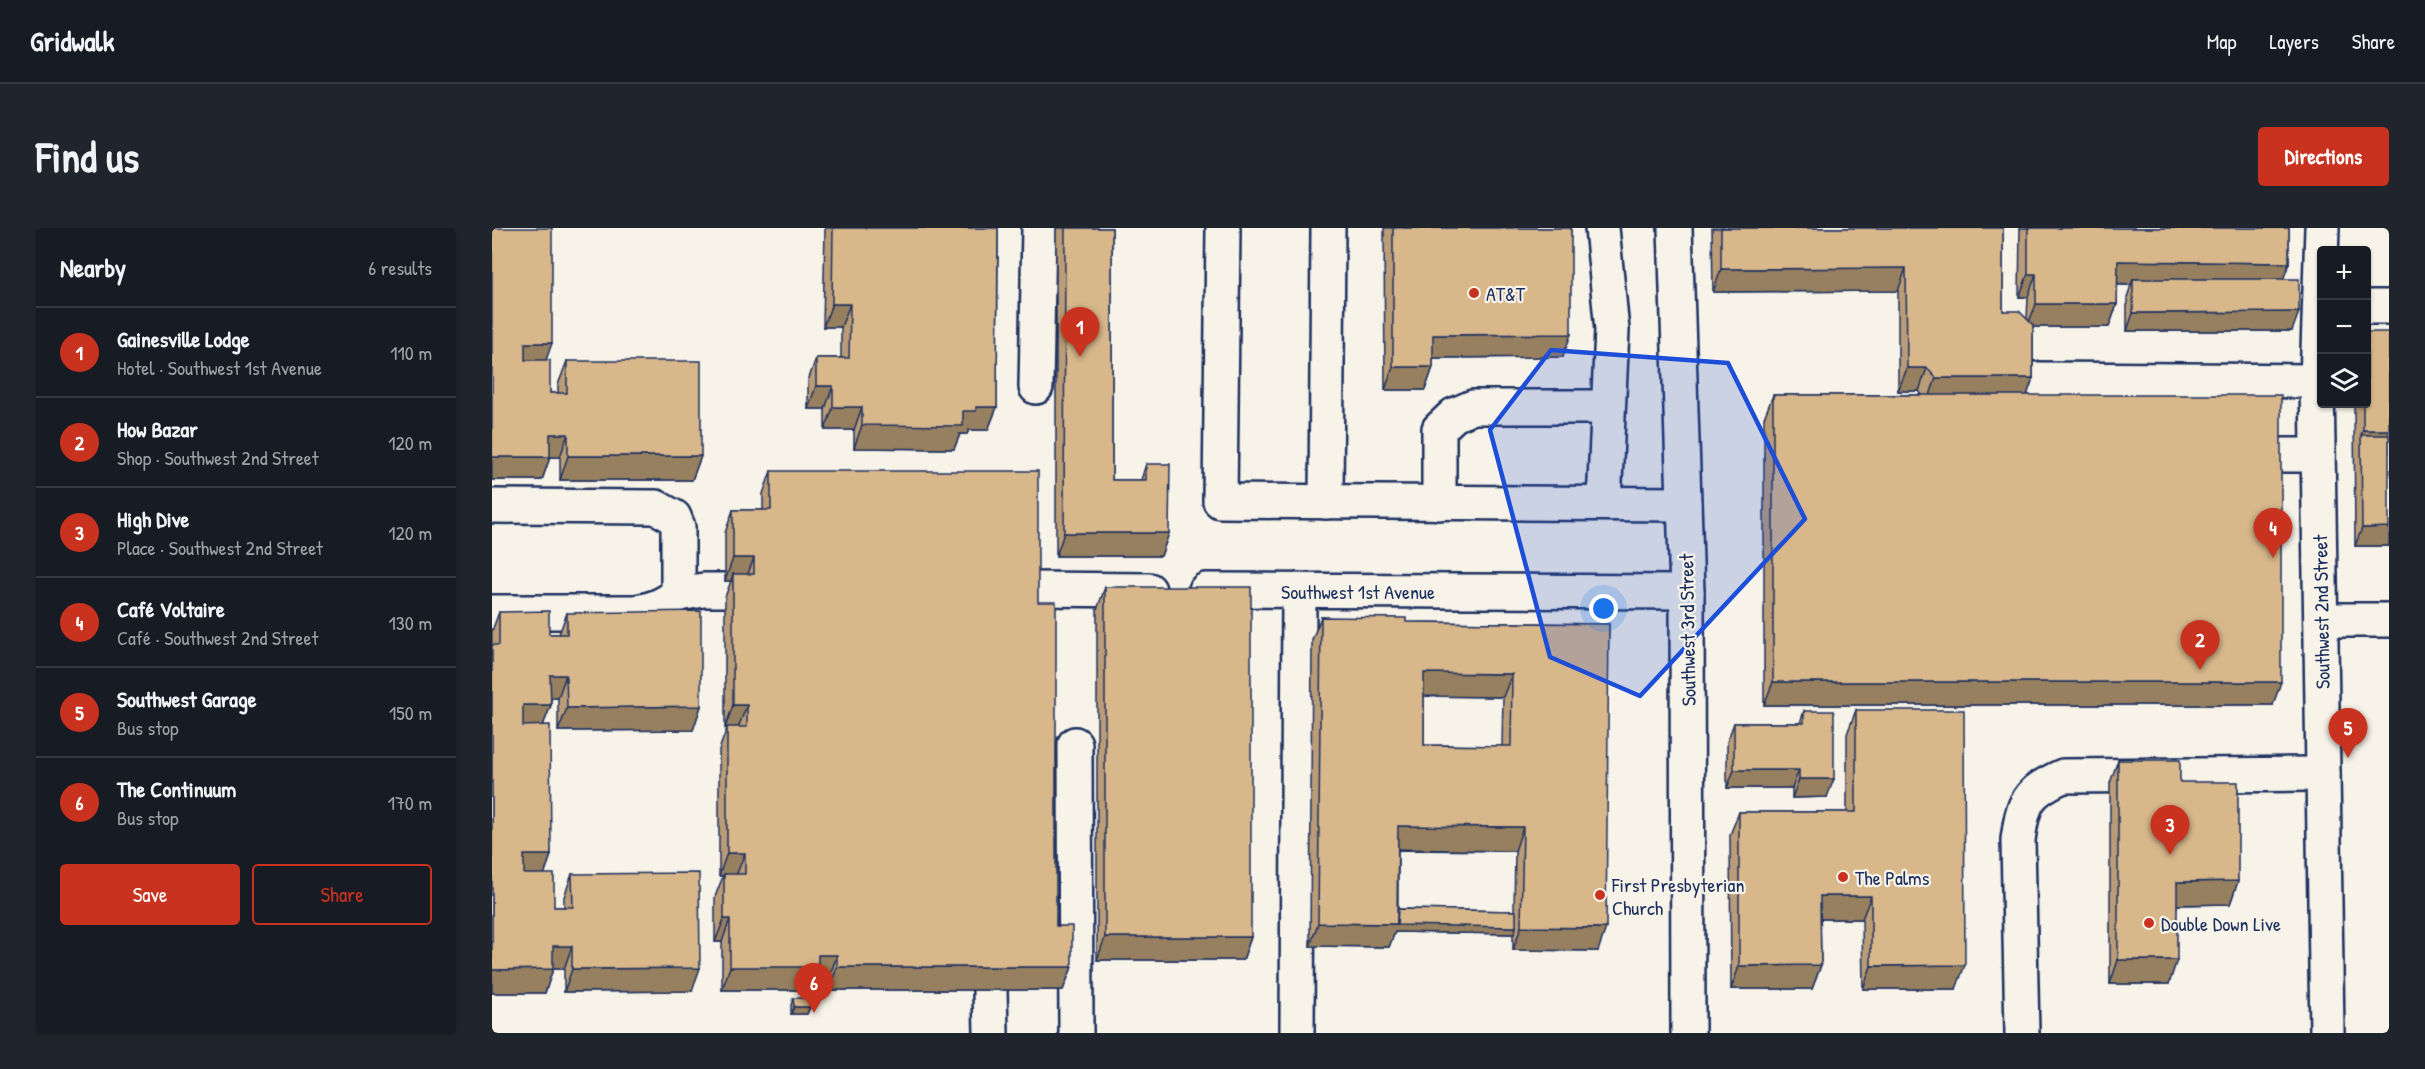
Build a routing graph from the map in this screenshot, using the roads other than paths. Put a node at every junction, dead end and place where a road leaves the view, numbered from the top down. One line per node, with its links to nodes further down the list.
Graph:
1 (1039, 228): 12 (street)
2 (1223, 228): 17 (street)
3 (1328, 228): 17 (street)
4 (1602, 228): 13 (street)
5 (1675, 228): 20 (street, Southwest 3rd Street)
6 (2322, 228): 7 (street, Southwest 2nd Street)
7 (2321, 300)
8 (2371, 307): 9 (street)
9 (2389, 307)
10 (2035, 380): 11 (street)
11 (2317, 381)
12 (1036, 387)
13 (1608, 407): 18 (street); 19 (street)
14 (2317, 408): 16 (street, Southwest 2nd Street)
15 (2273, 455): 16 (street)
16 (2318, 455): 28 (street, Southwest 2nd Street)
17 (1326, 502): 18 (street)
18 (1439, 503): 19 (street)
19 (1604, 503): 20 (street)
20 (1684, 504): 25 (street, Southwest 3rd Street)
21 (492, 506): 26 (street)
22 (1029, 589): 24 (street, Southwest 1st Avenue)
23 (745, 590): 26 (street)
24 (1299, 590): 25 (street, Southwest 1st Avenue); 35 (street)
25 (1687, 592): 36 (street, Southwest 3rd Street)
26 (678, 594): 27 (street)
27 (492, 612)
28 (2321, 620): 29 (street); 31 (street, Southwest 2nd Street)
29 (2389, 620)
30 (1075, 744): 34 (street)
31 (2323, 774): 37 (street); 38 (street, Southwest 2nd Street)
32 (990, 990): 33 (street)
33 (991, 1033)
34 (1076, 1033)
35 (1297, 1033)
36 (1688, 1033)
37 (2022, 1033)
38 (2327, 1033)

